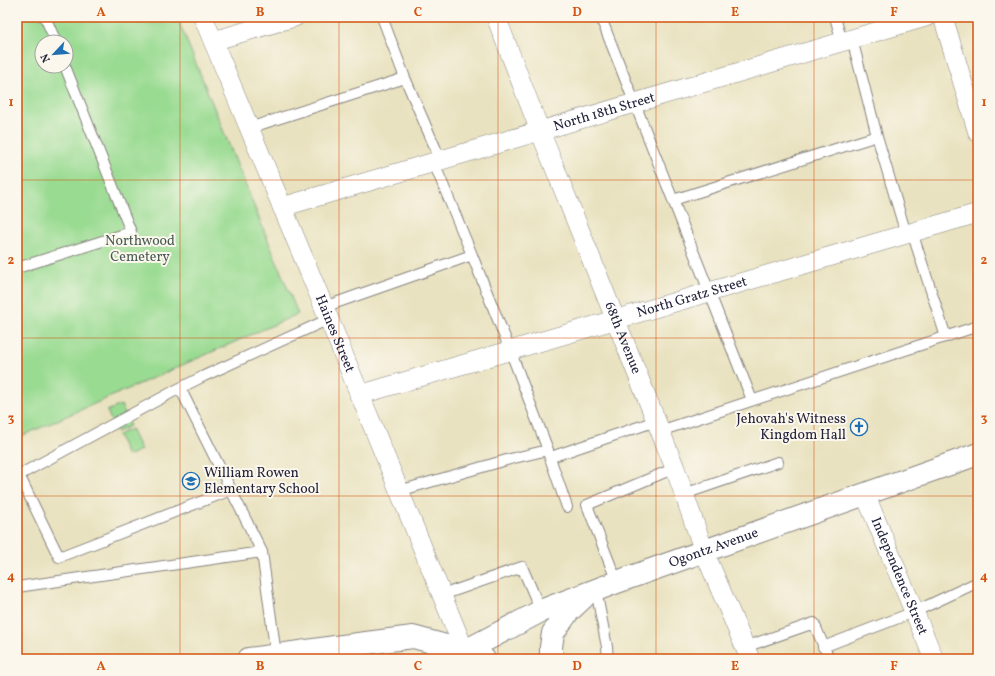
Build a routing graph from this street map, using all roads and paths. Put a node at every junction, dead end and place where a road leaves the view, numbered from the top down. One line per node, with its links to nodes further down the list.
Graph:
1 (45, 17): 10 (lane)
2 (203, 17): 12 (street, Haines Street)
3 (295, 17): 12 (street)
4 (382, 17): 14 (lane)
5 (496, 17): 17 (street, 68th Avenue)
6 (602, 17): 15 (lane)
7 (835, 17): 11 (lane)
8 (926, 17): 11 (street, North 18th Street)
9 (943, 17): 18 (street)
10 (52, 34)
11 (847, 40): 15 (street, North 18th Street); 19 (lane)
12 (212, 41): 16 (street, Haines Street)
13 (68, 74): 26 (lane)
14 (405, 78): 16 (lane); 20 (lane)
15 (635, 103): 17 (street, North 18th Street); 21 (lane)
16 (249, 128): 22 (street, Haines Street)
17 (540, 131): 20 (street, North 18th Street); 29 (street, 68th Avenue)
18 (978, 133)
19 (877, 136): 21 (lane); 24 (lane)
20 (437, 162): 22 (street, North 18th Street); 25 (lane)
21 (673, 200): 27 (lane)
22 (282, 207): 28 (street, Haines Street)
23 (978, 213): 24 (street, North Gratz Street)
24 (909, 233): 27 (street, North Gratz Street); 31 (lane)
25 (472, 255): 28 (lane); 32 (lane)
26 (17, 268)
27 (709, 292): 29 (street, North Gratz Street); 35 (lane)
28 (326, 313): 33 (lane); 34 (street, Haines Street)
29 (615, 319): 32 (street, North Gratz Street); 36 (street, 68th Avenue)
30 (978, 326): 31 (lane)
31 (946, 337): 35 (lane)
32 (510, 350): 34 (street, North Gratz Street); 37 (lane)
33 (180, 388): 41 (lane); 41 (lane)
34 (360, 395): 42 (street, Haines Street)
35 (752, 400): 36 (lane)
36 (658, 426): 37 (lane); 40 (street, 68th Avenue)
37 (549, 453): 42 (lane); 45 (lane)
38 (978, 454): 44 (main road, Ogontz Avenue)
39 (778, 462): 43 (lane)
40 (675, 468): 43 (street, 68th Avenue); 48 (lane)
41 (231, 490): 47 (lane)
42 (399, 491): 52 (street, Haines Street)
43 (684, 494): 46 (street, 68th Avenue)
44 (865, 494): 46 (main road, Ogontz Avenue); 54 (street, Independence Street)
45 (567, 507)
46 (704, 551): 48 (main road, Ogontz Avenue); 56 (street, 68th Avenue)
47 (262, 552): 50 (lane); 57 (lane)
48 (618, 582): 51 (main road, Ogontz Avenue)
49 (978, 582): 54 (lane)
50 (17, 587)
51 (592, 592): 53 (main road, Ogontz Avenue); 60 (main road); 61 (lane)
52 (442, 595): 53 (lane); 58 (street, Haines Street)
53 (541, 611): 58 (main road, Ogontz Avenue)
54 (914, 612): 55 (lane); 63 (street, Independence Street)
55 (823, 647): 56 (lane); 62 (lane)
56 (748, 653)
57 (276, 655): 58 (main road); 59 (main road)
58 (468, 657)
59 (251, 659)
60 (551, 659)
61 (608, 659)
62 (829, 659)
63 (934, 659)

